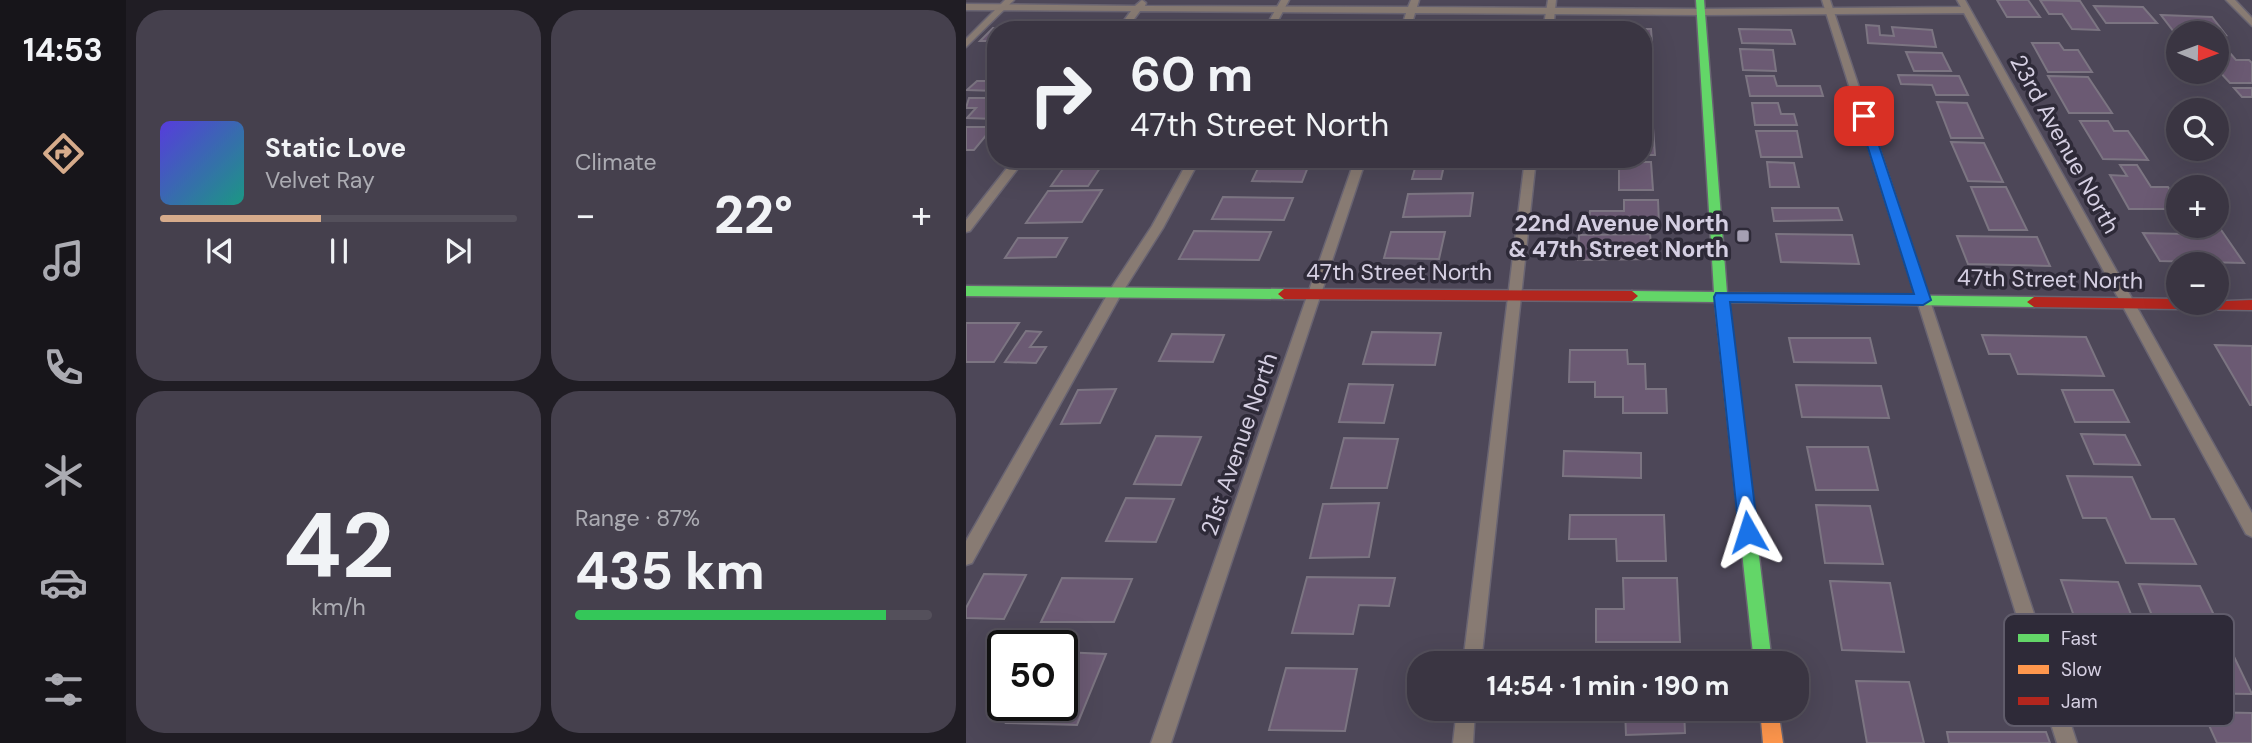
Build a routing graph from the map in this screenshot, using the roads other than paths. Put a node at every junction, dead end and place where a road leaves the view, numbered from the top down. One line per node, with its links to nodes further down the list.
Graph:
1 (1415, 0): 11 (street)
2 (1552, 0): 12 (street)
3 (2230, 0): 18 (street)
4 (1007, 4): 5 (street); 10 (street); 13 (street)
5 (1142, 4): 6 (street); 14 (street)
6 (1282, 5): 11 (street); 15 (street)
7 (1964, 5): 9 (street); 32 (street, 23rd Avenue North)
8 (1701, 6): 9 (street); 12 (street); 30 (street)
9 (1828, 6): 31 (street)
10 (966, 7)
11 (1412, 10): 12 (street); 16 (street)
12 (1550, 11): 17 (street)
13 (990, 21)
14 (1128, 21)
15 (1273, 21)
16 (1408, 21)
17 (1549, 21)
18 (2252, 23)
19 (987, 24): 20 (street)
20 (966, 44)
21 (1013, 168): 25 (street)
22 (1190, 168): 27 (street)
23 (1358, 168): 28 (street, 21st Avenue North)
24 (1530, 168): 29 (street)
25 (966, 228)
26 (966, 291): 27 (street, 47th Street North)
27 (1115, 293): 28 (street, 47th Street North); 35 (street)
28 (1314, 295): 29 (street, 47th Street North); 42 (street, 21st Avenue North)
29 (1514, 295): 30 (street, 47th Street North); 37 (street)
30 (1721, 297): 31 (street, 47th Street North); 38 (street)
31 (1923, 300): 32 (street, 47th Street North); 36 (street)
32 (2130, 303): 33 (street, 47th Street North); 34 (street, 23rd Avenue North)
33 (2252, 305)
34 (2252, 529)
35 (966, 557)
36 (2025, 614)
37 (1473, 651)
38 (1762, 651)
39 (1465, 721): 43 (street)
40 (1770, 721): 44 (street)
41 (2061, 726): 45 (street)
42 (1161, 743)
43 (1462, 743)
44 (1773, 743)
45 (2067, 743)

